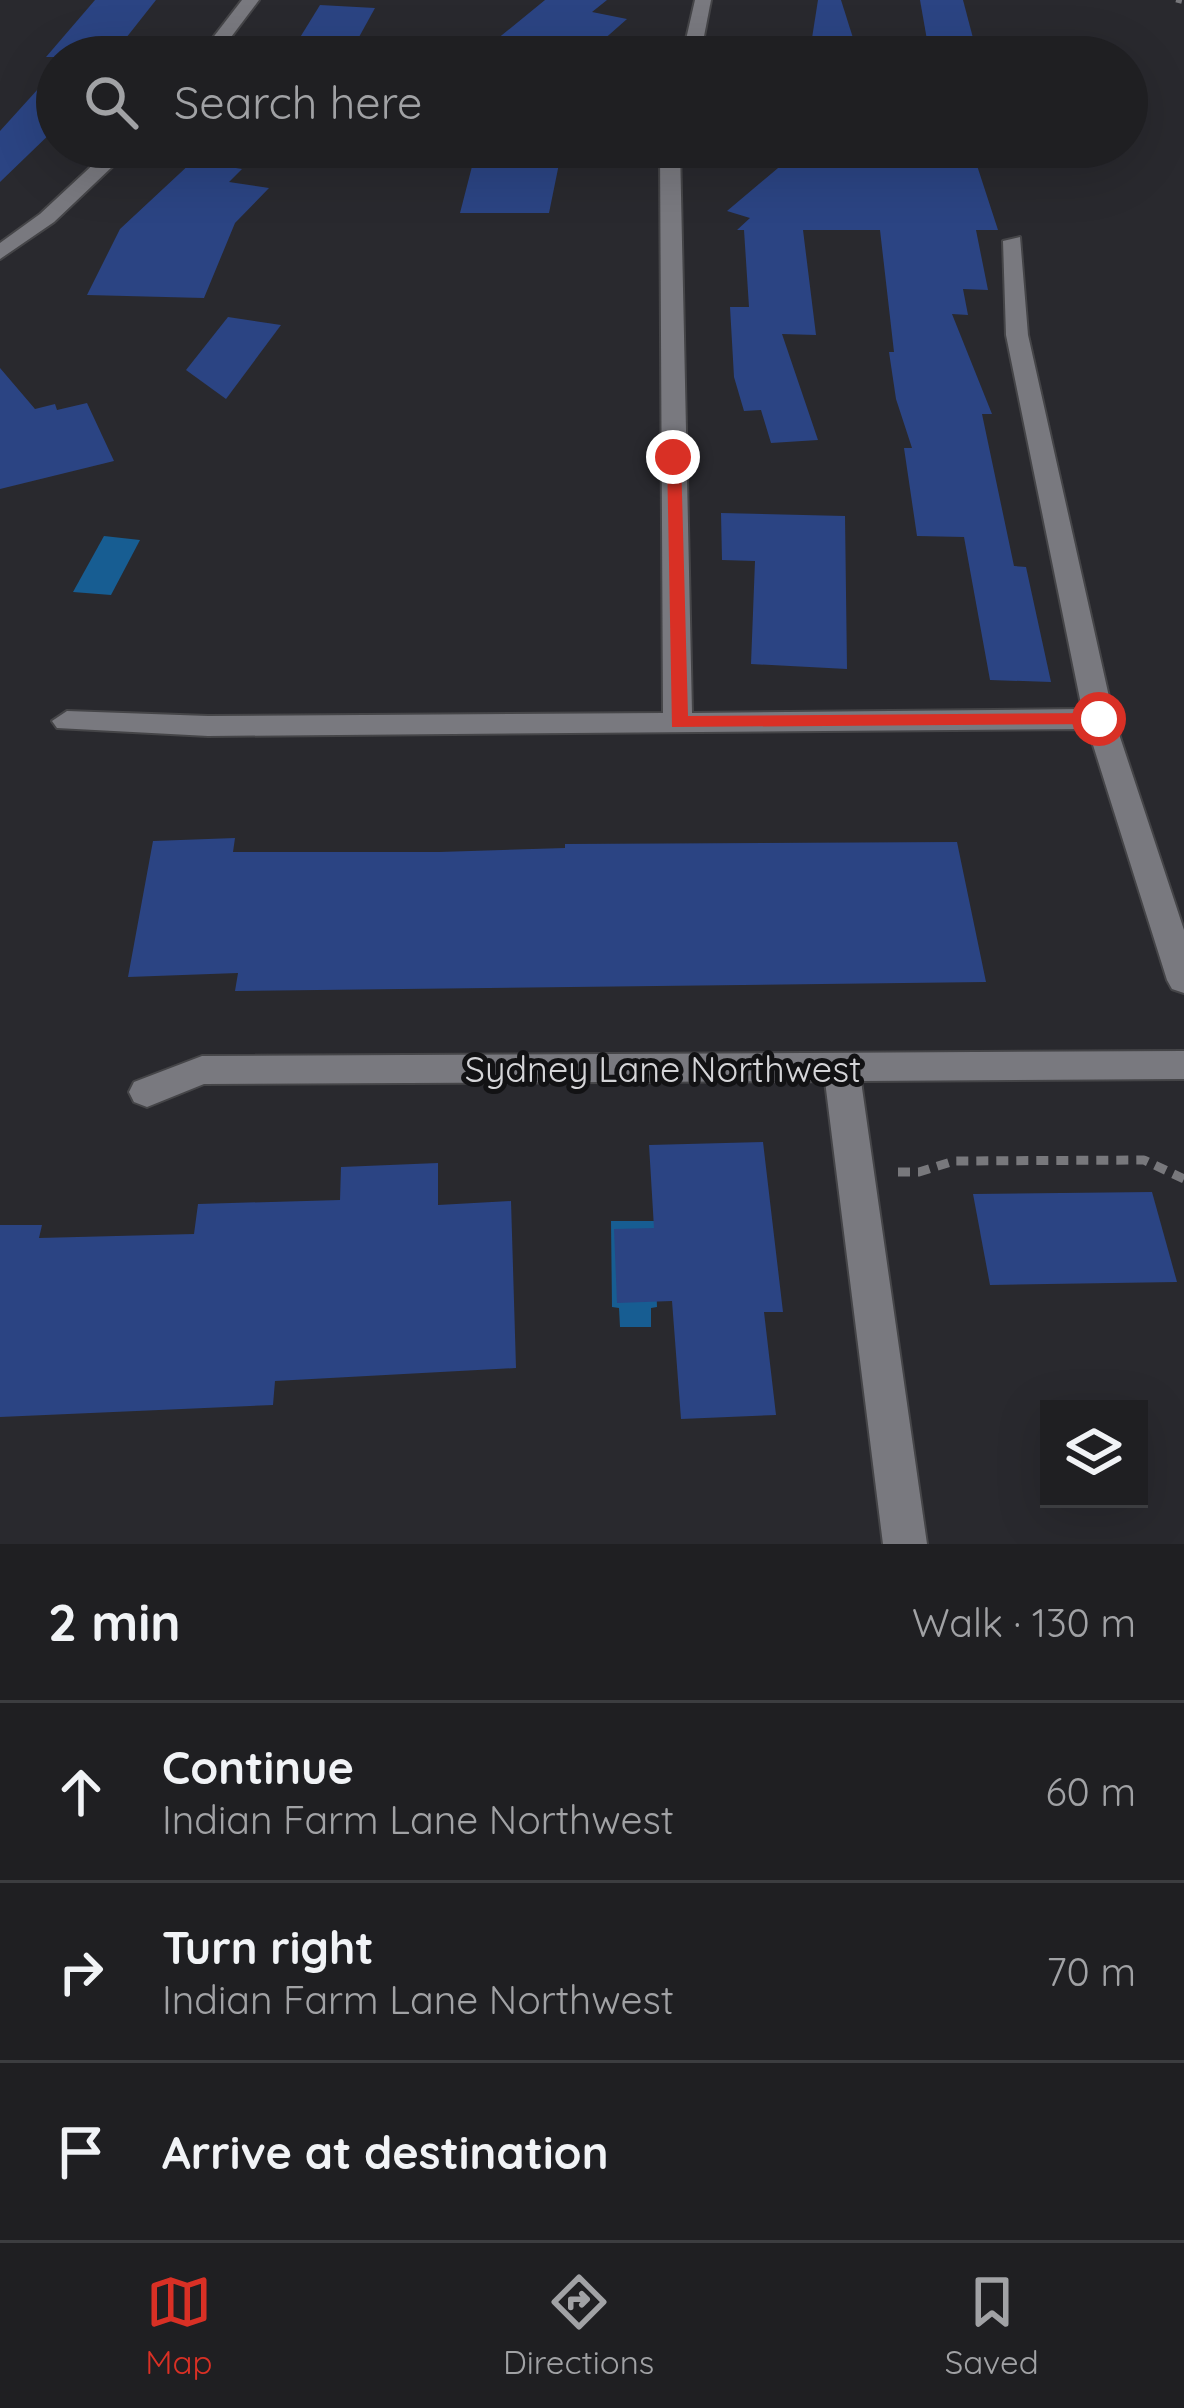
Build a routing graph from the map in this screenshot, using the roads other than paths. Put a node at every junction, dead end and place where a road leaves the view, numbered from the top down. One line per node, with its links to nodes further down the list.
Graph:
1 (251, 0): 3 (street)
2 (703, 0): 4 (street)
3 (223, 36)
4 (695, 36)
5 (101, 168): 8 (street)
6 (670, 168): 11 (street)
7 (1013, 241): 9 (street)
8 (0, 253)
9 (1099, 719): 11 (street); 12 (street)
10 (67, 722): 11 (street)
11 (678, 723)
12 (1184, 980)
13 (1184, 1065): 14 (street, Sydney Lane Northwest)
14 (841, 1067): 15 (street, Sydney Lane Northwest); 16 (street)
15 (147, 1092)
16 (904, 1544)

